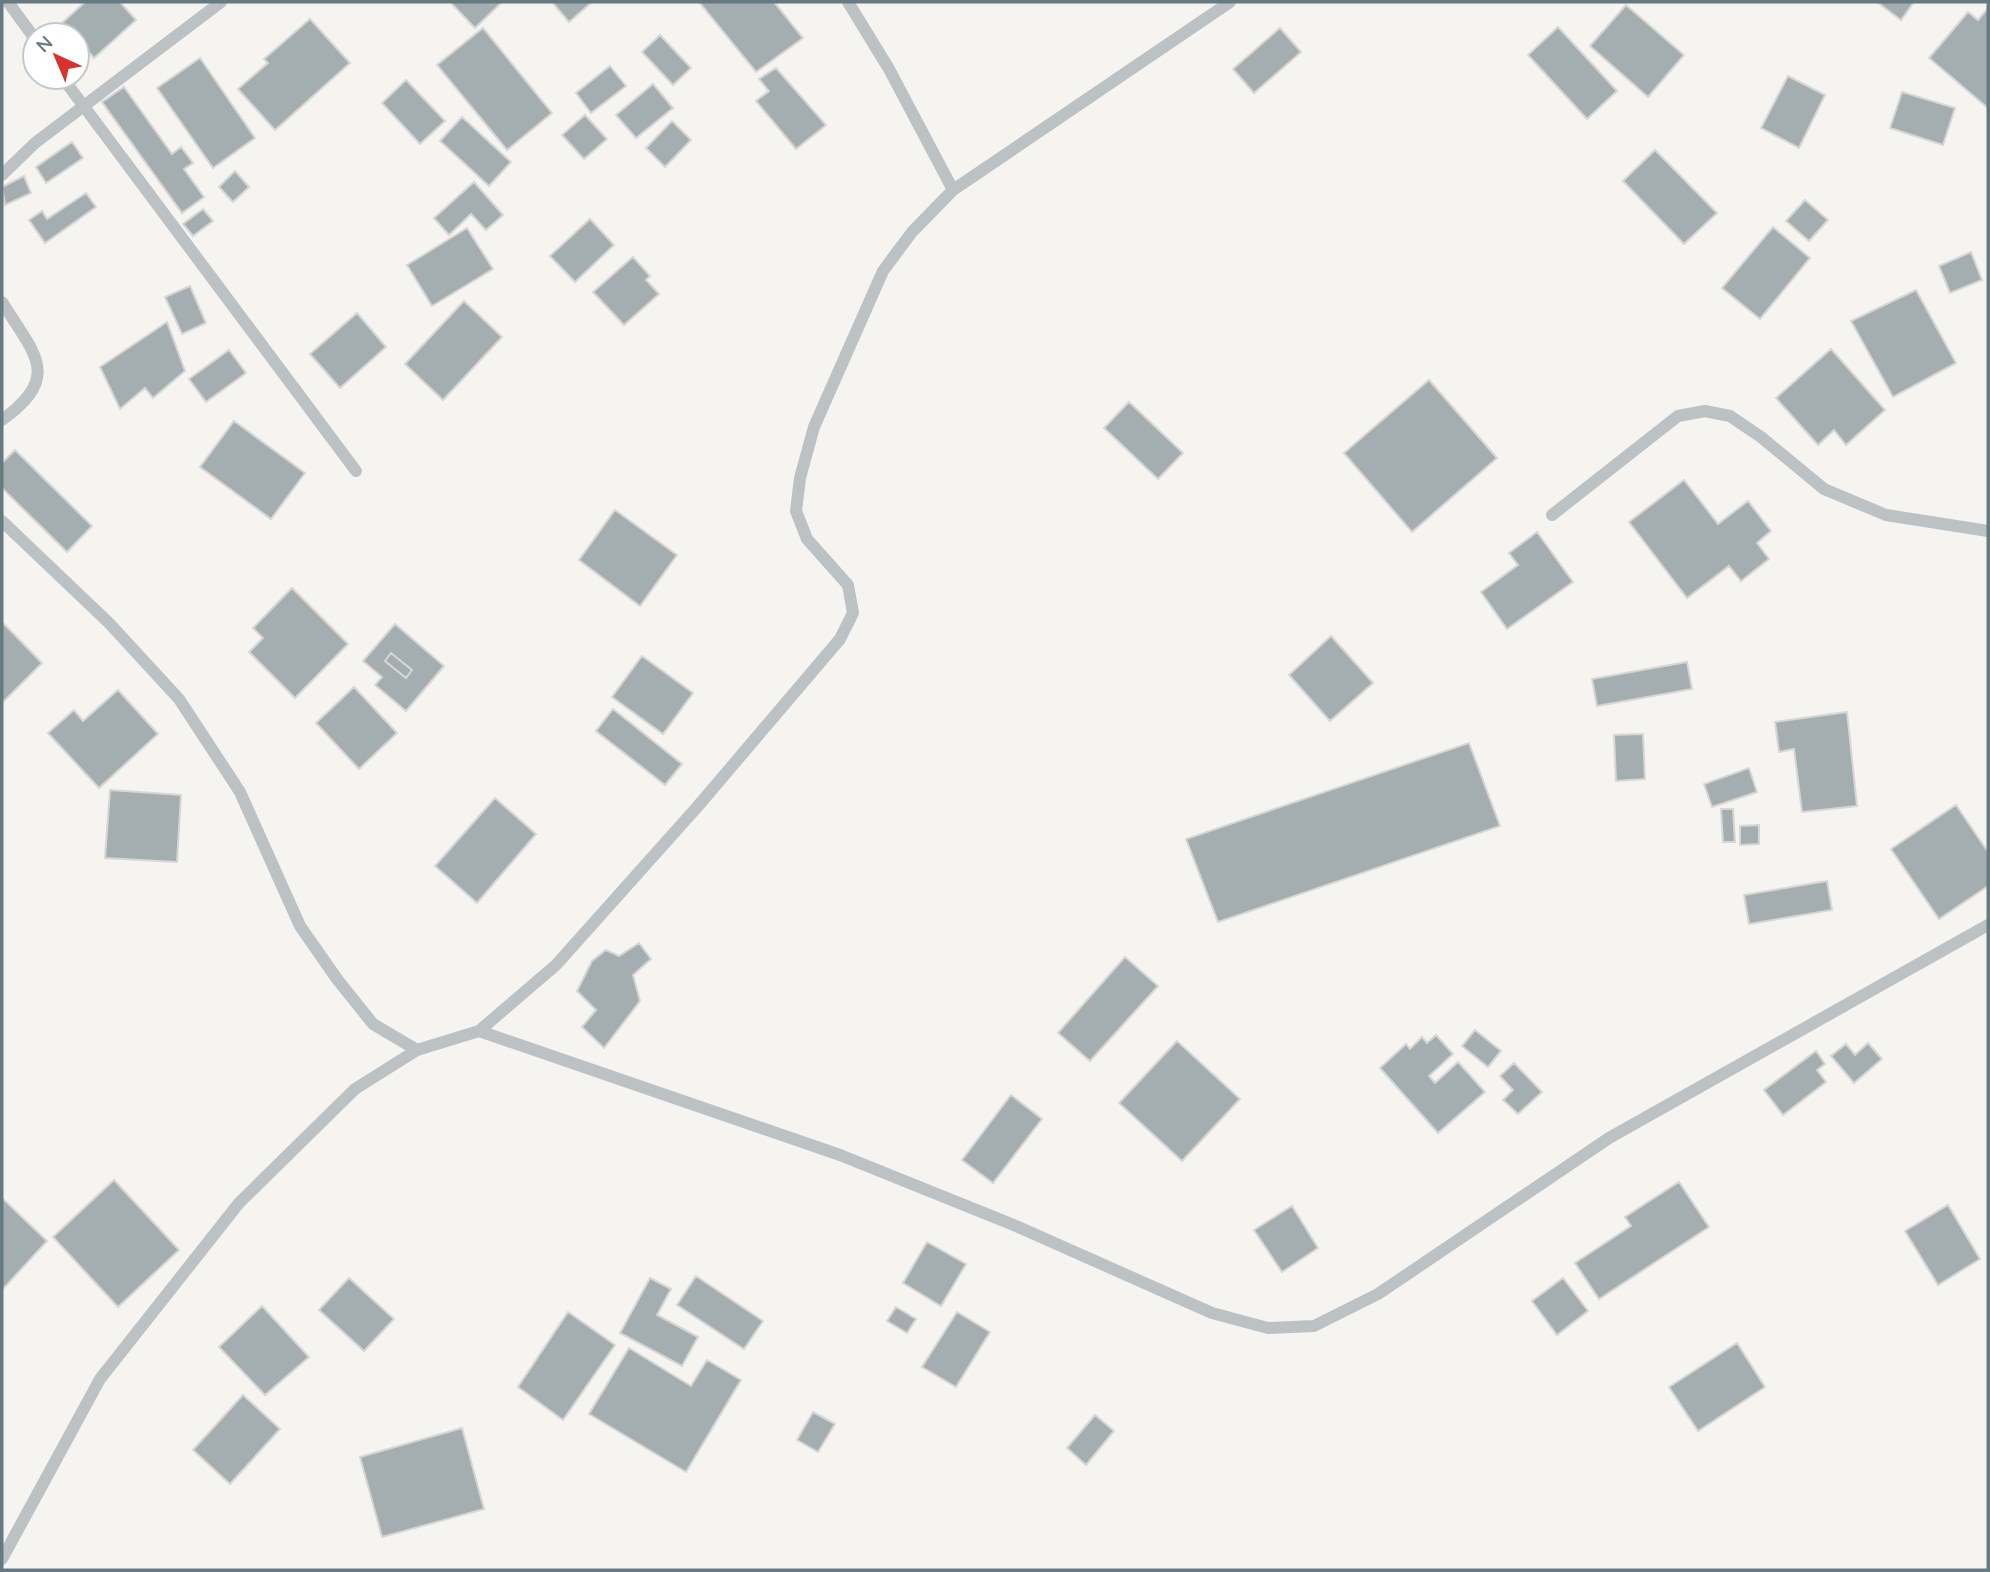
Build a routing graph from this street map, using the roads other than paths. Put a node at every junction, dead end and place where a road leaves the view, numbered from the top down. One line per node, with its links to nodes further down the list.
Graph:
1 (8, 2): 5 (street)
2 (221, 2): 7 (street)
3 (848, 2): 9 (street)
4 (1230, 2): 9 (street)
5 (22, 21)
6 (72, 91): 7 (street)
7 (84, 108): 8 (street); 12 (street)
8 (2, 175)
9 (953, 190): 17 (street)
10 (2, 302): 11 (street)
11 (2, 420)
12 (356, 471)
13 (1552, 515): 15 (street)
14 (2, 521): 18 (street)
15 (1988, 531)
16 (1988, 925): 17 (street)
17 (479, 1031): 18 (street)
18 (417, 1050): 19 (street)
19 (2, 1559)

